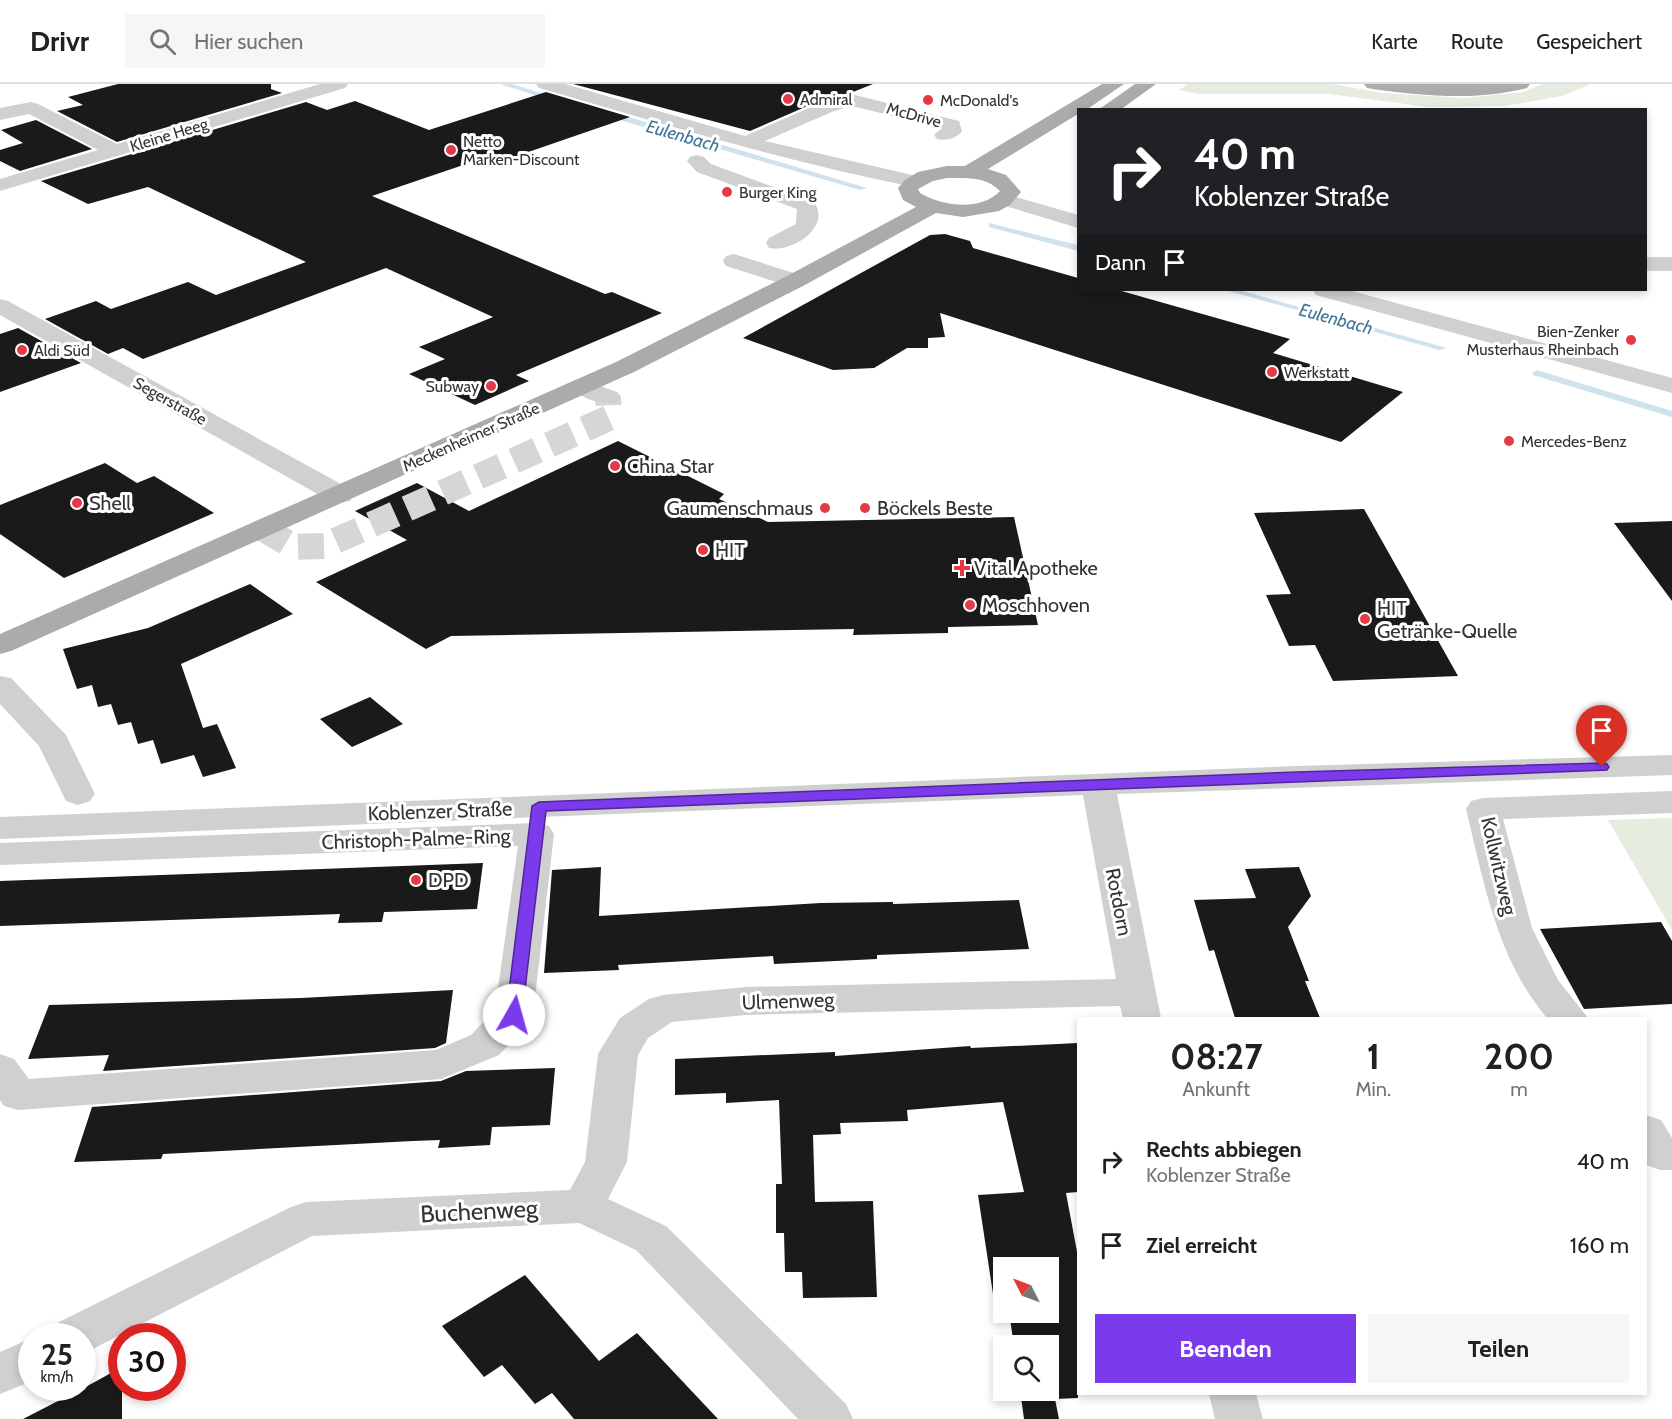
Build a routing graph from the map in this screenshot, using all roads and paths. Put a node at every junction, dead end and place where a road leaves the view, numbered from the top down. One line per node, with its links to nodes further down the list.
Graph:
1 (339, 84): 16 (street, Kleine Heeg)
2 (545, 84): 14 (street)
3 (1115, 84): 19 (main road)
4 (1147, 84): 7 (main road)
5 (1373, 84): 6 (main road)
6 (1521, 84)
7 (1110, 108)
8 (847, 109): 11 (street)
9 (0, 114): 16 (street)
10 (825, 115): 11 (street); 13 (street, McDrive); 14 (street)
11 (790, 124): 14 (street)
12 (1077, 129): 15 (main road)
13 (944, 135)
14 (757, 144): 21 (street)
15 (1048, 147)
16 (116, 151): 22 (street, Kleine Heeg)
17 (697, 161): 26 (street)
18 (1018, 166): 20 (main road)
19 (969, 172): 20 (main road); 21 (main road)
20 (1000, 180): 23 (main road)
21 (914, 181): 24 (main road)
22 (0, 185)
23 (1006, 200): 24 (main road); 25 (street)
24 (932, 207): 30 (main road, Meckenheimer Straße)
25 (1077, 222)
26 (777, 243)
27 (734, 261): 30 (street)
28 (1647, 264): 29 (street)
29 (1672, 264)
30 (795, 281): 34 (main road, Meckenheimer Straße)
31 (1327, 291): 33 (street)
32 (0, 306): 36 (street, Segerstraße)
33 (1672, 386)
34 (584, 387): 35 (street); 36 (main road, Meckenheimer Straße)
35 (608, 397)
36 (340, 495): 37 (main road, Meckenheimer Straße)
37 (0, 645)
38 (0, 685): 41 (street)
39 (1672, 765): 40 (street, Koblenzer Straße)
40 (1098, 785): 43 (street, Koblenzer Straße); 46 (street, Rotdorn)
41 (78, 794)
42 (1672, 802): 47 (street, Kollwitzweg)
43 (538, 820): 44 (street, Koblenzer Straße); 45 (street, Christoph-Palme-Ring); 48 (street, Christoph-Palme-Ring)
44 (0, 828)
45 (0, 854)
46 (1139, 1005): 51 (street, Ulmenweg)
47 (1568, 1017)
48 (0, 1069)
49 (1647, 1133): 50 (street)
50 (1672, 1154)
51 (583, 1206): 52 (street, Buchenweg); 56 (street, Buchenweg)
52 (96, 1325)
53 (18, 1366): 54 (street)
54 (0, 1374)
55 (1233, 1395): 57 (street)
56 (829, 1419)
57 (1239, 1419)

